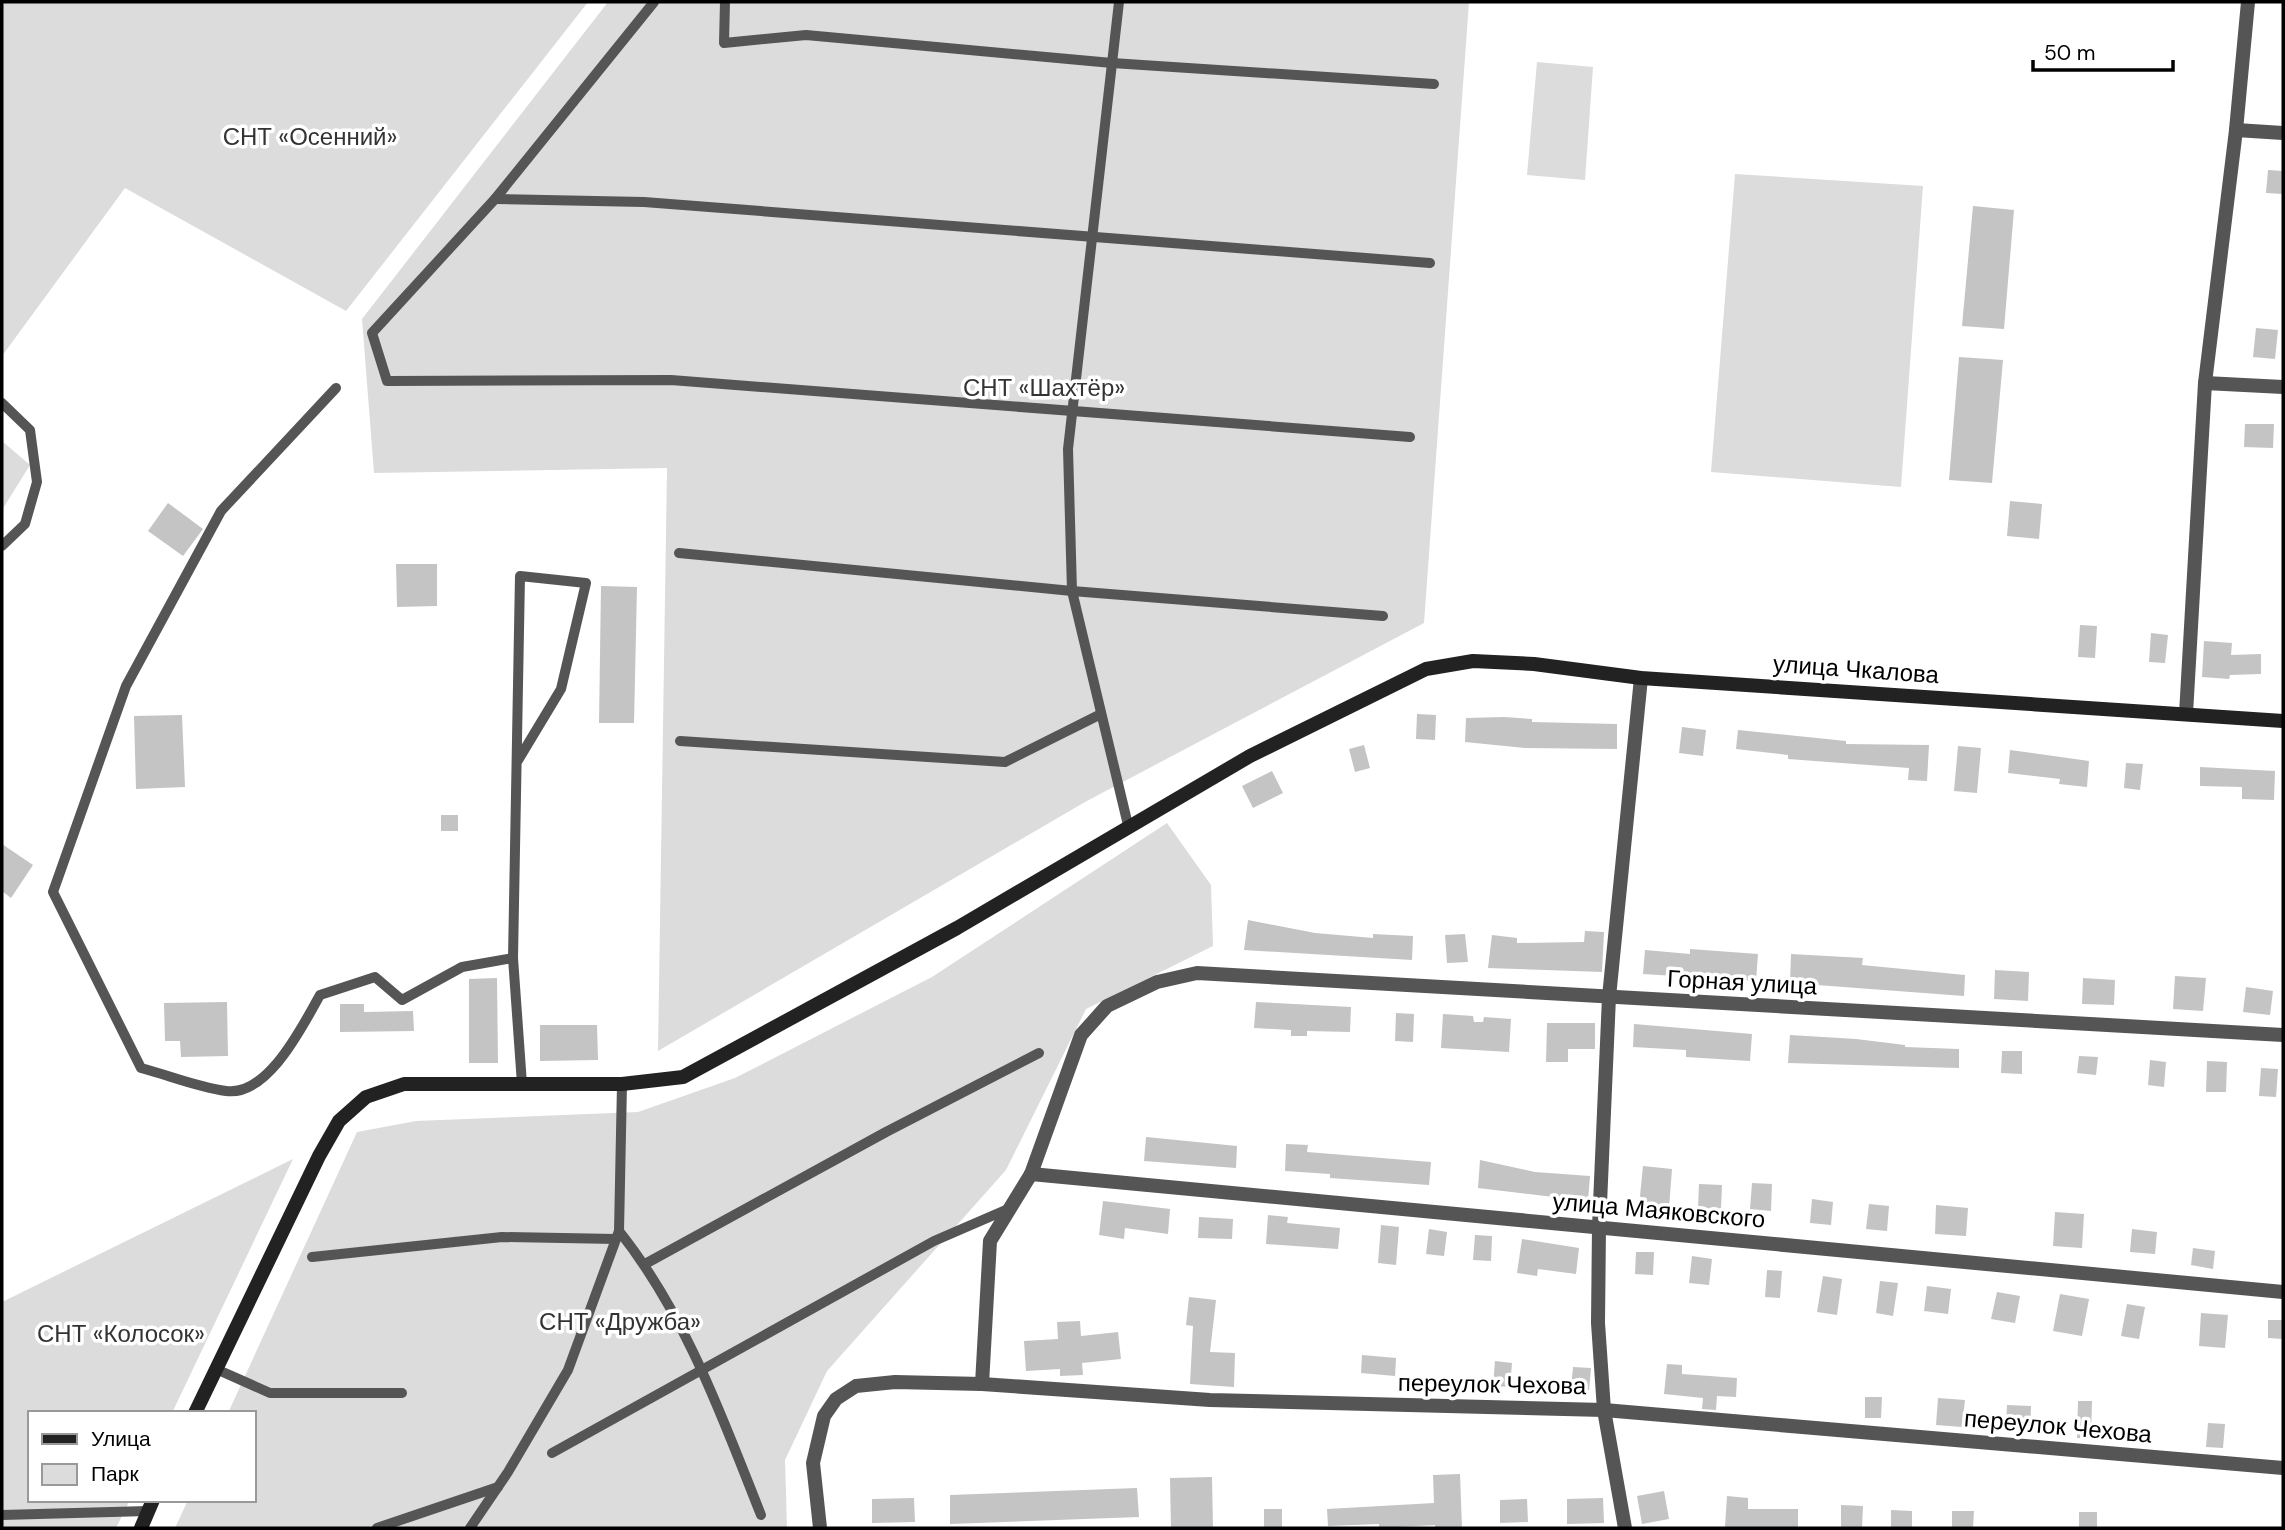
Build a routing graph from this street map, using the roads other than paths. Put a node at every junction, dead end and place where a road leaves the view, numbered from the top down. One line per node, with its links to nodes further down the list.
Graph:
1 (654, 2): 9 (lane)
2 (725, 2): 5 (lane)
3 (1119, 2): 5 (lane)
4 (2248, 2): 7 (street)
5 (1112, 63): 6 (lane); 10 (lane)
6 (1434, 84)
7 (2236, 130): 8 (street); 12 (street)
8 (2283, 133)
9 (495, 199): 10 (lane); 16 (lane)
10 (1092, 238): 11 (lane); 16 (lane)
11 (1430, 263)
12 (2205, 383): 14 (street); 23 (street)
13 (336, 387): 29 (lane)
14 (2283, 387)
15 (2, 403): 18 (lane)
16 (1072, 411): 17 (lane); 20 (lane)
17 (1410, 437)
18 (2, 546)
19 (679, 553): 20 (lane)
20 (1072, 591): 21 (lane); 24 (lane)
21 (1383, 616)
22 (1641, 678): 23 (main road, улица Чкалова); 28 (main road, улица Чкалова); 30 (street)
23 (2186, 713): 25 (main road, улица Чкалова)
24 (1101, 714): 26 (lane); 28 (lane)
25 (2283, 720)
26 (680, 741)
27 (517, 762): 27 (lane); 29 (lane)
28 (1128, 825): 34 (main road, улица Чкалова)
29 (513, 958): 33 (lane)
30 (1609, 997): 31 (street, Горная улица); 35 (street, Горная улица); 37 (street)
31 (2283, 1035)
32 (1039, 1053): 40 (lane)
33 (522, 1084): 34 (main road, улица Чкалова); 42 (main road, улица Чкалова)
34 (622, 1084): 38 (lane)
35 (1031, 1174): 36 (street, Горная улица); 37 (street, улица Маяковского)
36 (1009, 1209): 43 (lane); 44 (street, Горная улица)
37 (1599, 1227): 41 (street, улица Маяковского); 46 (street)
38 (618, 1235): 39 (lane); 40 (lane); 50 (lane)
39 (312, 1257)
40 (645, 1264): 43 (lane)
41 (2283, 1292)
42 (216, 1369): 45 (lane); 47 (main road, улица Чкалова)
43 (703, 1369): 48 (lane); 53 (lane)
44 (982, 1384): 46 (street, переулок Чехова); 57 (street, переулок Чехова)
45 (402, 1393)
46 (1604, 1410): 49 (street, переулок Чехова); 58 (street)
47 (196, 1411)
48 (552, 1453)
49 (2283, 1468)
50 (498, 1486): 55 (lane); 56 (lane)
51 (151, 1506): 52 (lane); 54 (main road)
52 (2, 1515)
53 (761, 1516)
54 (141, 1528)
55 (377, 1528)
56 (470, 1528)
57 (820, 1528)
58 (1625, 1528)

